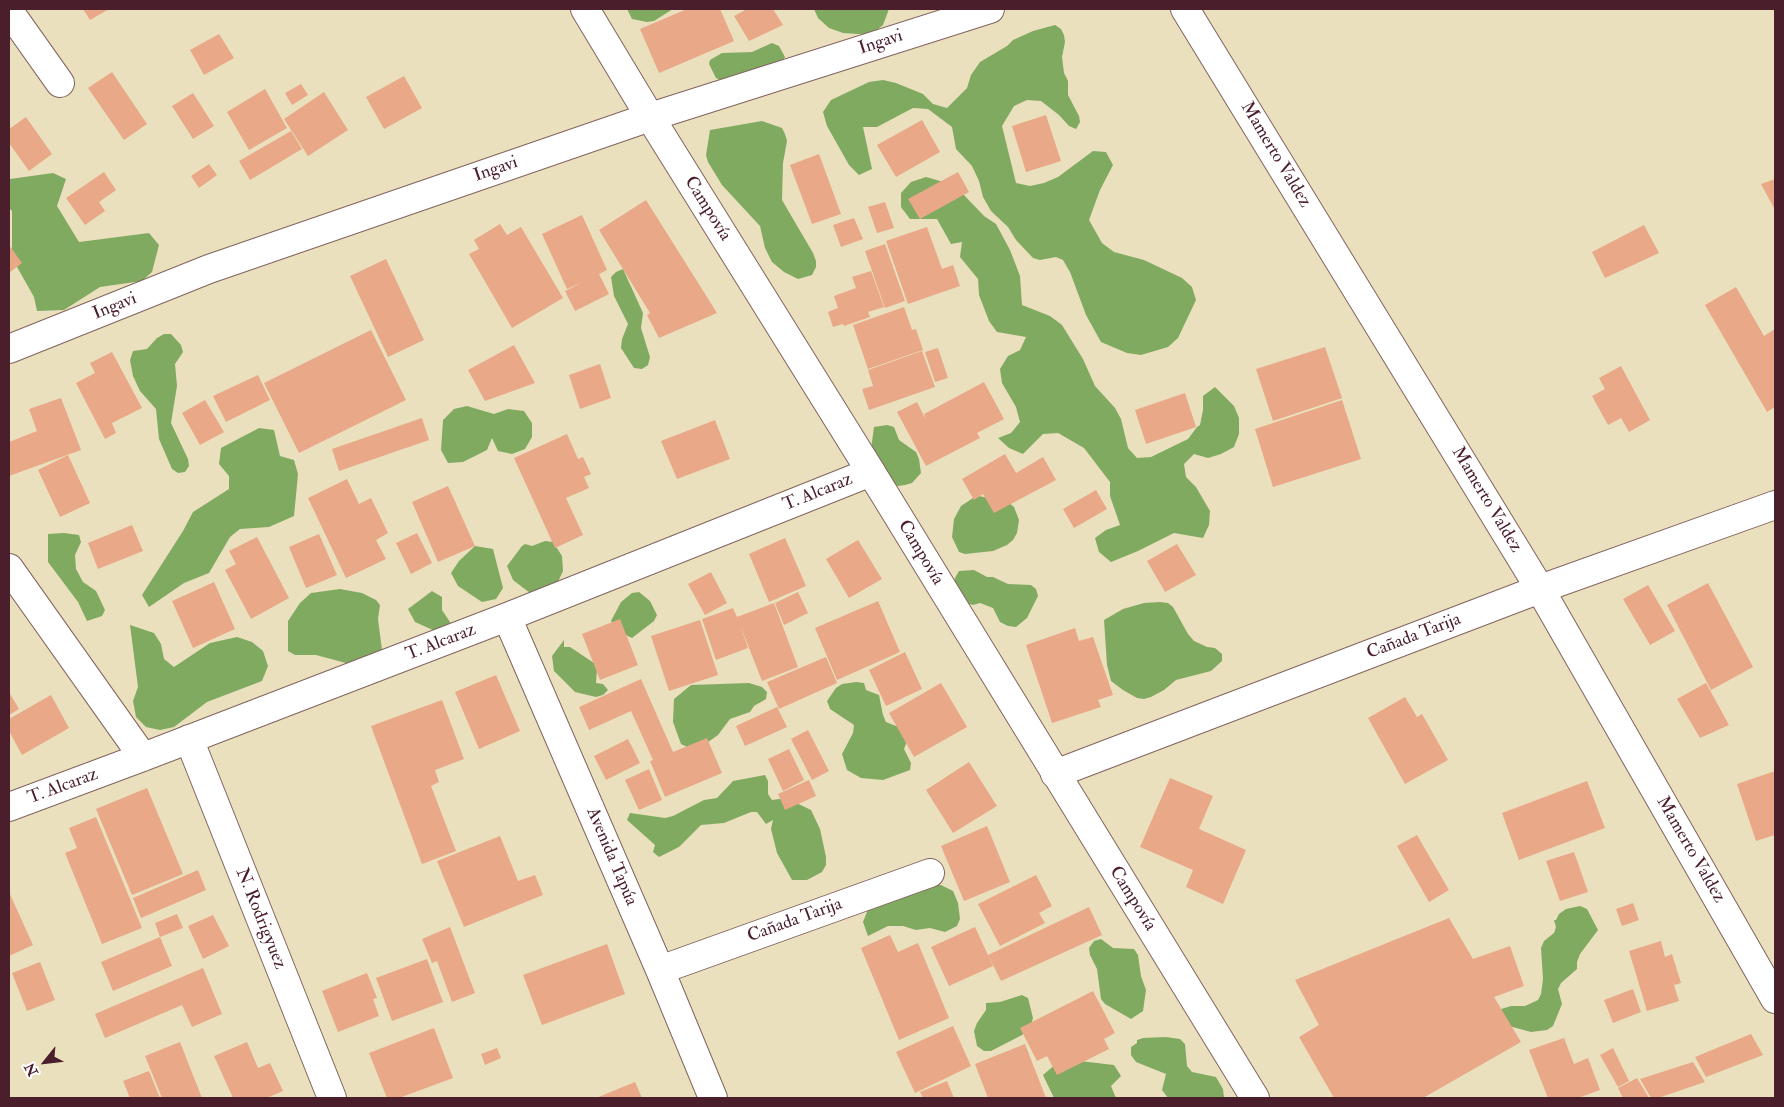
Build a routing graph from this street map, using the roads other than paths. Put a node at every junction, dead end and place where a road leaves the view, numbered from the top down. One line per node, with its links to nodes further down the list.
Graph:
1 (585, 9): 6 (street, Campovía)
2 (990, 9): 6 (street, Ingavi)
3 (1185, 9): 11 (street, Mamerto Valdez)
4 (9, 11): 5 (street)
5 (60, 83)
6 (650, 117): 7 (street, Ingavi); 8 (street, Campovía)
7 (9, 349)
8 (871, 472): 12 (street, T. Alcaraz); 15 (street, Campovía)
9 (1775, 505): 11 (street, Cañada Tarija)
10 (9, 568): 14 (street)
11 (1540, 589): 15 (street, Cañada Tarija); 19 (street, Mamerto Valdez)
12 (507, 617): 13 (street, T. Alcaraz); 18 (street, Avenida Tapúa)
13 (189, 739): 14 (street, T. Alcaraz); 20 (street, N. Rodrigyuez)
14 (143, 757): 16 (street, T. Alcaraz)
15 (1055, 774): 22 (street, Campovía)
16 (9, 807)
17 (930, 873): 18 (street, Cañada Tarija)
18 (660, 970): 21 (street, Avenida Tapúa)
19 (1775, 999)
20 (332, 1098)
21 (713, 1098)
22 (1255, 1098)

